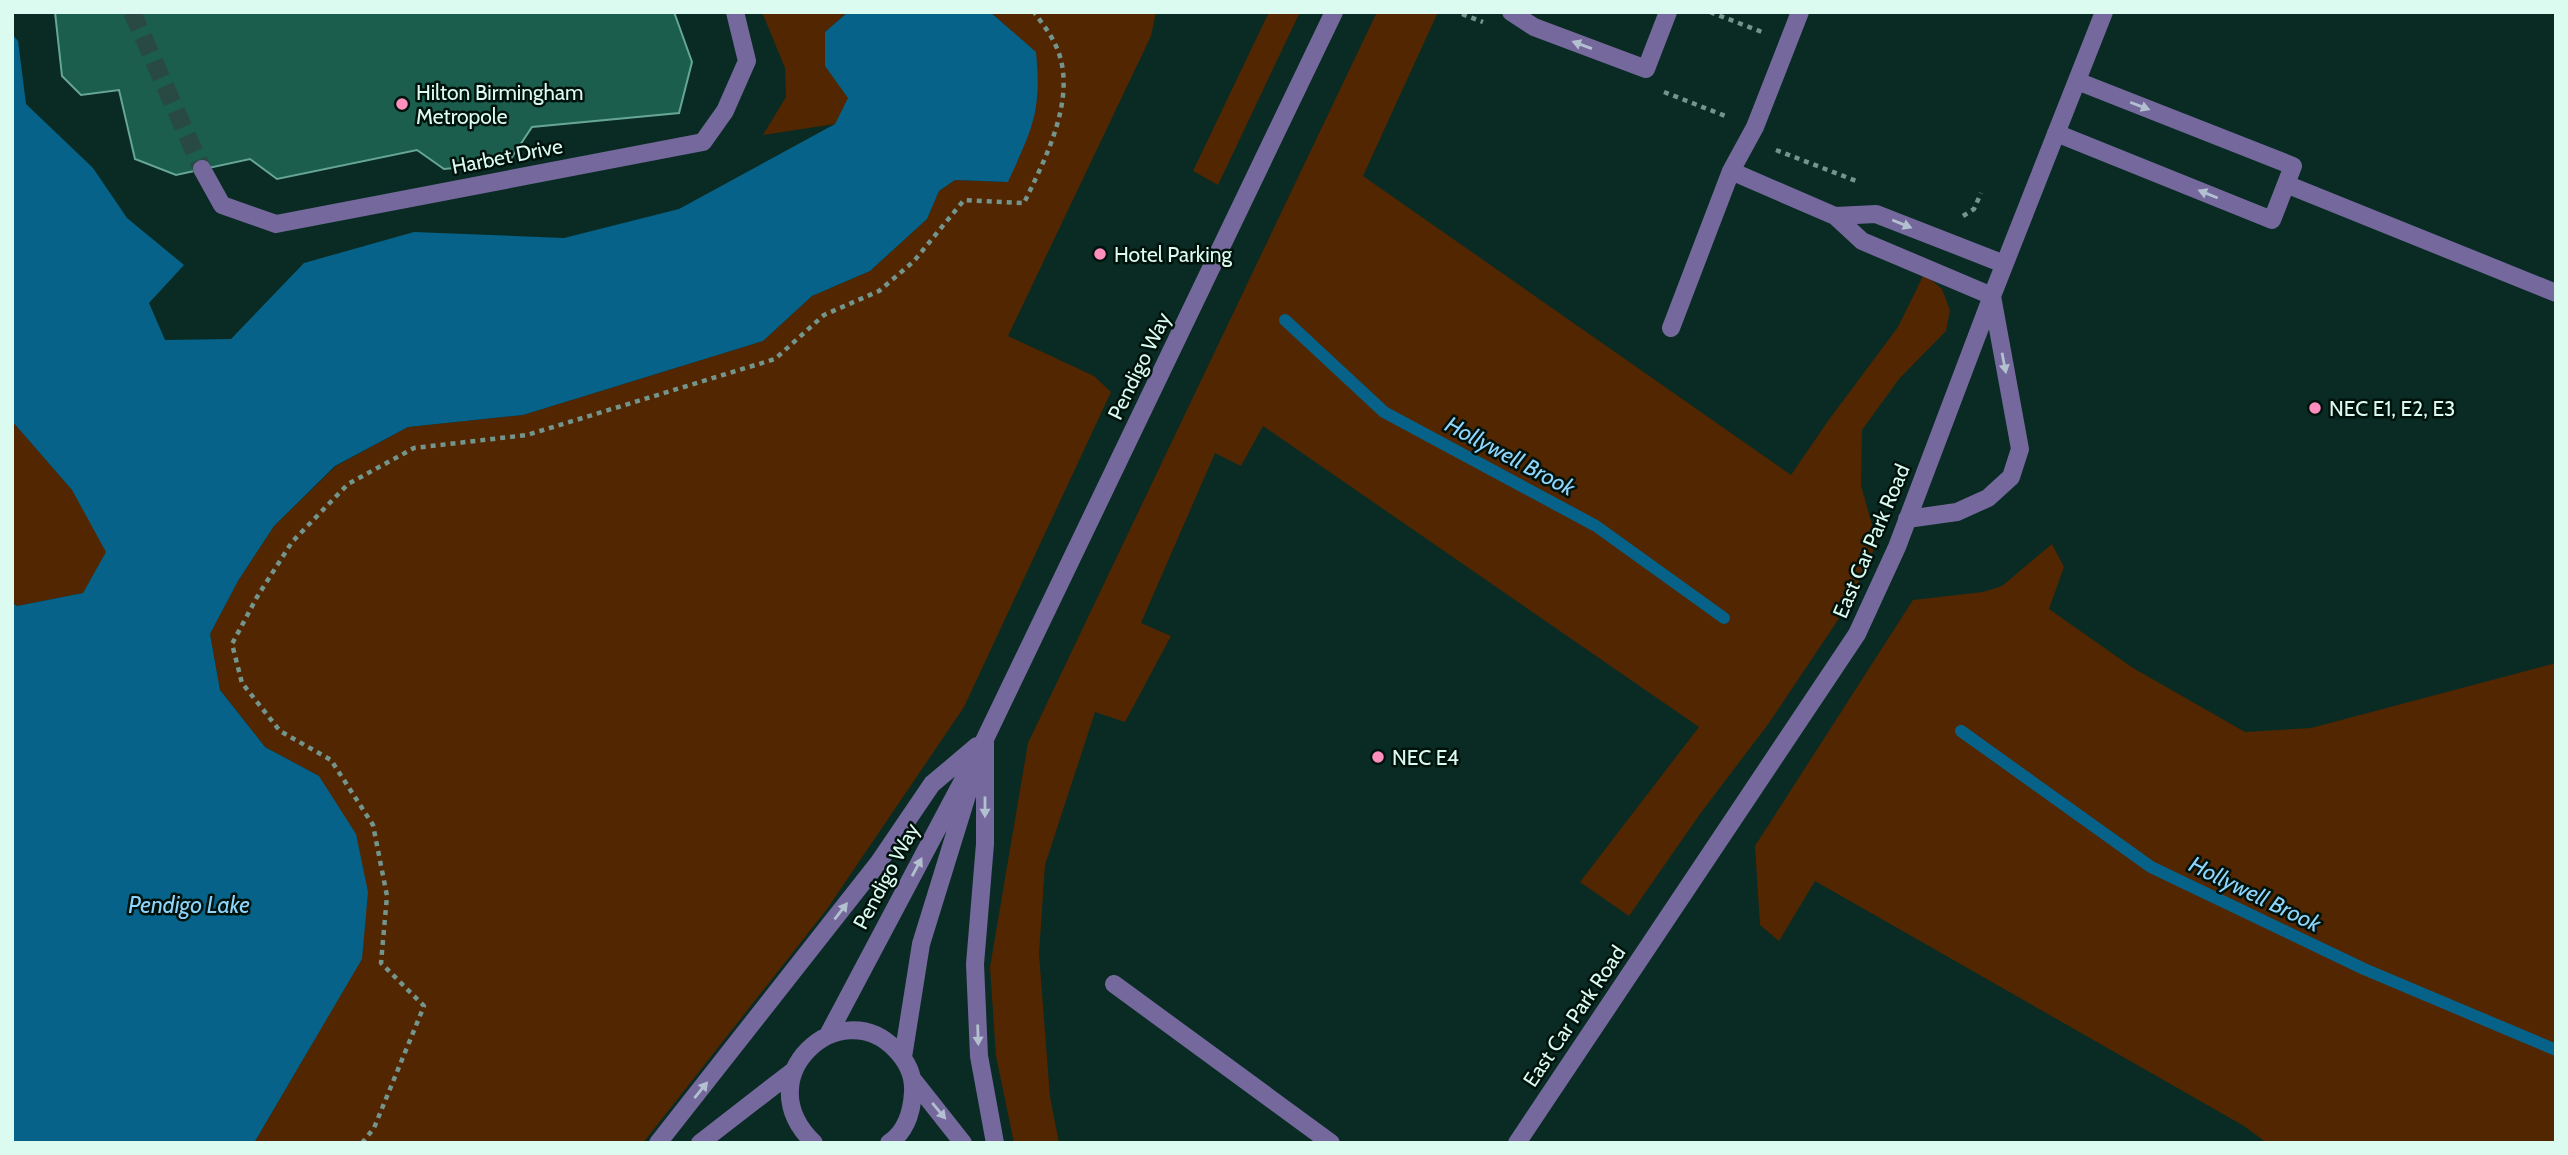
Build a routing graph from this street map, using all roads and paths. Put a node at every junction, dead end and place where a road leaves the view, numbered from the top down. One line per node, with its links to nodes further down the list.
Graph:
1 (735, 12): 14 (street, Harbet Drive)
2 (1034, 12): 29 (path)
3 (1334, 12): 23 (street, Pendigo Way)
4 (1511, 12): 5 (street, one-way to 4)
5 (1668, 12)
6 (1710, 12): 10 (path)
7 (1733, 12): 10 (path)
8 (1800, 12): 15 (street)
9 (2104, 12): 12 (street, East Car Park Road)
10 (1730, 20): 11 (path)
11 (1764, 33)
12 (2077, 81): 13 (street, East Car Park Road); 16 (street, one-way to 16)
13 (2056, 133): 16 (street, one-way to 13); 18 (street, East Car Park Road)
14 (202, 169)
15 (1731, 171): 17 (street); 21 (street)
16 (2286, 184): 19 (street)
17 (1835, 216): 18 (street, one-way to 18); 20 (street)
18 (2004, 264): 20 (street, East Car Park Road)
19 (2556, 293)
20 (1992, 296): 22 (street, East Car Park Road); 22 (street, one-way to 22)
21 (1671, 328)
22 (1907, 519): 37 (street, East Car Park Road)
23 (985, 739): 25 (street, Pendigo Way, one-way to 23); 26 (street, Pendigo Way); 30 (street, one-way to 23); 35 (street, one-way to 35)
24 (1114, 984): 36 (street)
25 (828, 1035): 26 (street); 27 (street)
26 (903, 1057): 28 (street)
27 (793, 1072): 31 (street); 32 (street)
28 (914, 1081): 33 (street); 34 (street, one-way to 34)
29 (362, 1143)
30 (658, 1143)
31 (700, 1143)
32 (814, 1143)
33 (889, 1143)
34 (963, 1143)
35 (995, 1143)
36 (1331, 1143)
37 (1517, 1143)

